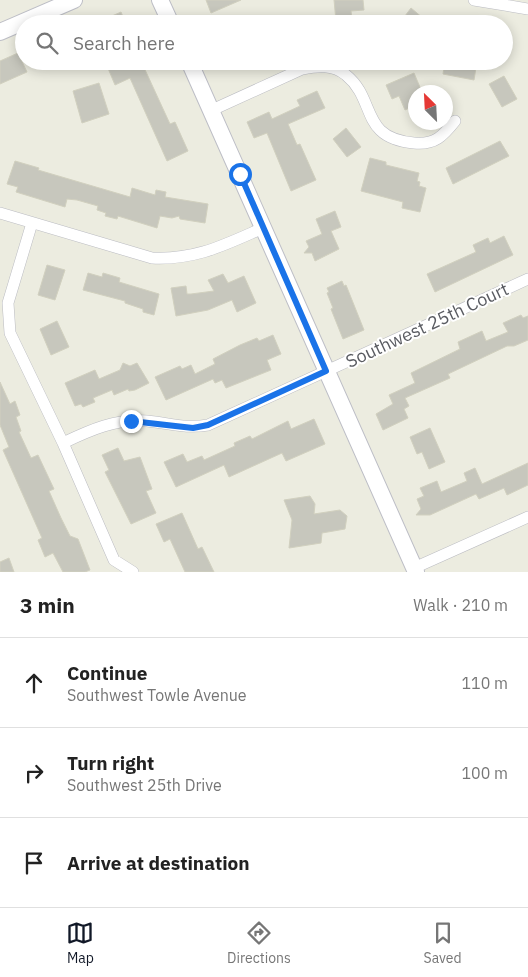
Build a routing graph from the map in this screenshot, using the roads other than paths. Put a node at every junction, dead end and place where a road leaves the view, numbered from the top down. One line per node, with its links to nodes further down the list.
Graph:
1 (74, 0): 5 (main road)
2 (160, 0): 6 (main road)
3 (474, 0): 4 (street)
4 (528, 9)
5 (39, 15)
6 (167, 15)
7 (15, 26): 8 (main road)
8 (0, 32)
9 (193, 70): 12 (main road)
10 (300, 70): 12 (street)
11 (338, 70): 13 (street)
12 (212, 110): 16 (main road)
13 (455, 121)
14 (0, 213): 15 (street)
15 (32, 223): 16 (street); 19 (street)
16 (263, 228): 18 (main road)
17 (528, 279): 18 (street, Southwest 25th Court)
18 (326, 371): 19 (street, Southwest 25th Court); 21 (main road)
19 (63, 443): 22 (street)
20 (528, 517): 21 (street)
21 (415, 570)
22 (132, 572)

